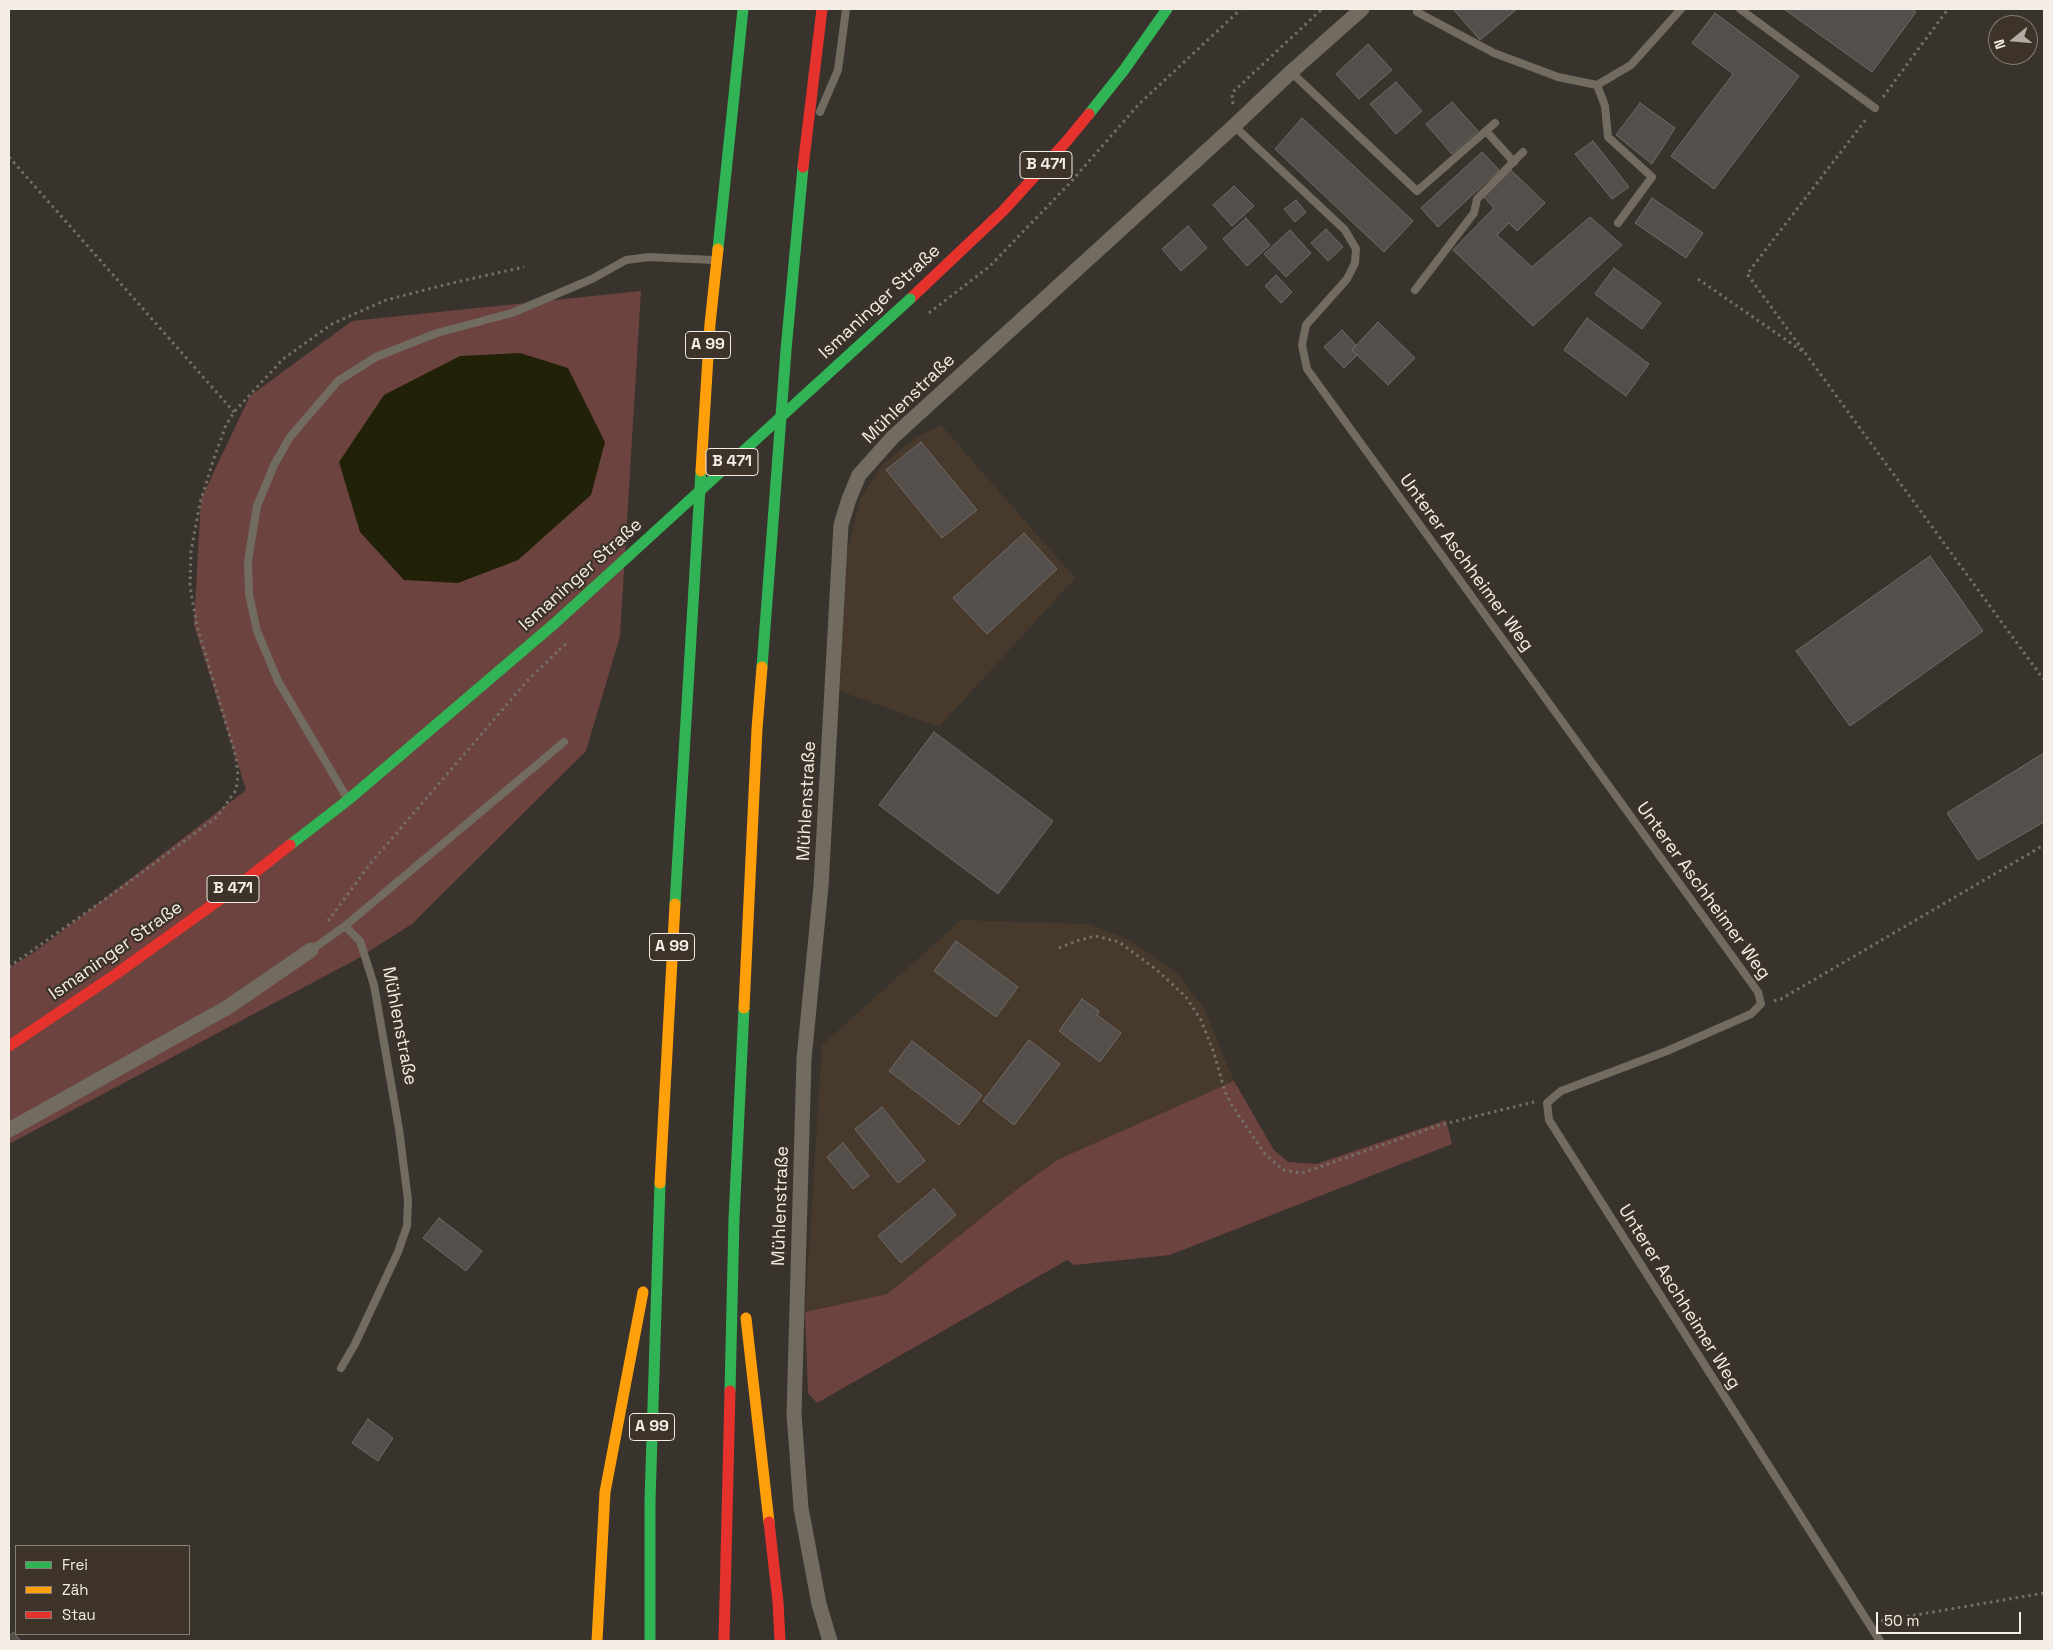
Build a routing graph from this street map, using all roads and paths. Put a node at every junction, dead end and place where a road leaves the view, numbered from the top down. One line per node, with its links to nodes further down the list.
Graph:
1 (742, 9): 26 (main road, A 99)
2 (822, 9): 21 (main road)
3 (846, 9): 21 (lane)
4 (1167, 9): 14 (main road)
5 (1241, 9): 30 (path)
6 (1322, 9): 19 (path)
7 (1362, 9): 15 (street, Mühlenstraße)
8 (1681, 9): 16 (lane)
9 (1740, 9): 17 (lane)
10 (1948, 9): 17 (path)
11 (1417, 12): 16 (lane)
12 (1131, 42): 14 (main road, B 471)
13 (1152, 51): 14 (main road, B 471)
14 (1124, 70): 36 (main road, Ismaninger Straße / B 471, bridge)
15 (1291, 72): 19 (street, Mühlenstraße); 20 (lane)
16 (1597, 85): 25 (lane)
17 (1875, 108): 31 (path)
18 (1495, 123): 20 (lane)
19 (1234, 126): 43 (lane, Unterer Aschheimer Weg); 56 (street, Mühlenstraße)
20 (1486, 131): 24 (lane)
21 (804, 151): 48 (main road)
22 (1523, 152): 24 (lane)
23 (9, 157): 32 (path)
24 (1514, 162): 29 (lane)
25 (1618, 223)
26 (716, 260): 36 (lane); 47 (main road, A 99)
27 (524, 267): 32 (path)
28 (1698, 279): 31 (path)
29 (1415, 290)
30 (924, 316)
31 (1805, 353): 34 (path)
32 (234, 412): 42 (path)
33 (559, 650): 38 (path)
34 (2044, 680)
35 (564, 742): 39 (lane)
36 (348, 800): 44 (main road, Ismaninger Straße / B 471)
37 (2044, 845): 43 (path)
38 (326, 923)
39 (345, 926): 41 (lane); 49 (lane, Mühlenstraße)
40 (1059, 948): 45 (path)
41 (311, 950): 46 (street)
42 (9, 967)
43 (1761, 1004): 45 (lane, Unterer Aschheimer Weg)
44 (9, 1046)
45 (1547, 1103): 51 (lane, Unterer Aschheimer Weg)
46 (9, 1130)
47 (658, 1212): 52 (main road); 53 (main road, A 99)
48 (734, 1219): 54 (main road); 55 (main road)
49 (341, 1368)
50 (2044, 1593): 51 (path)
51 (1868, 1623): 57 (lane, Unterer Aschheimer Weg)
52 (596, 1641)
53 (650, 1641)
54 (724, 1641)
55 (780, 1641)
56 (830, 1641)
57 (1880, 1641)

